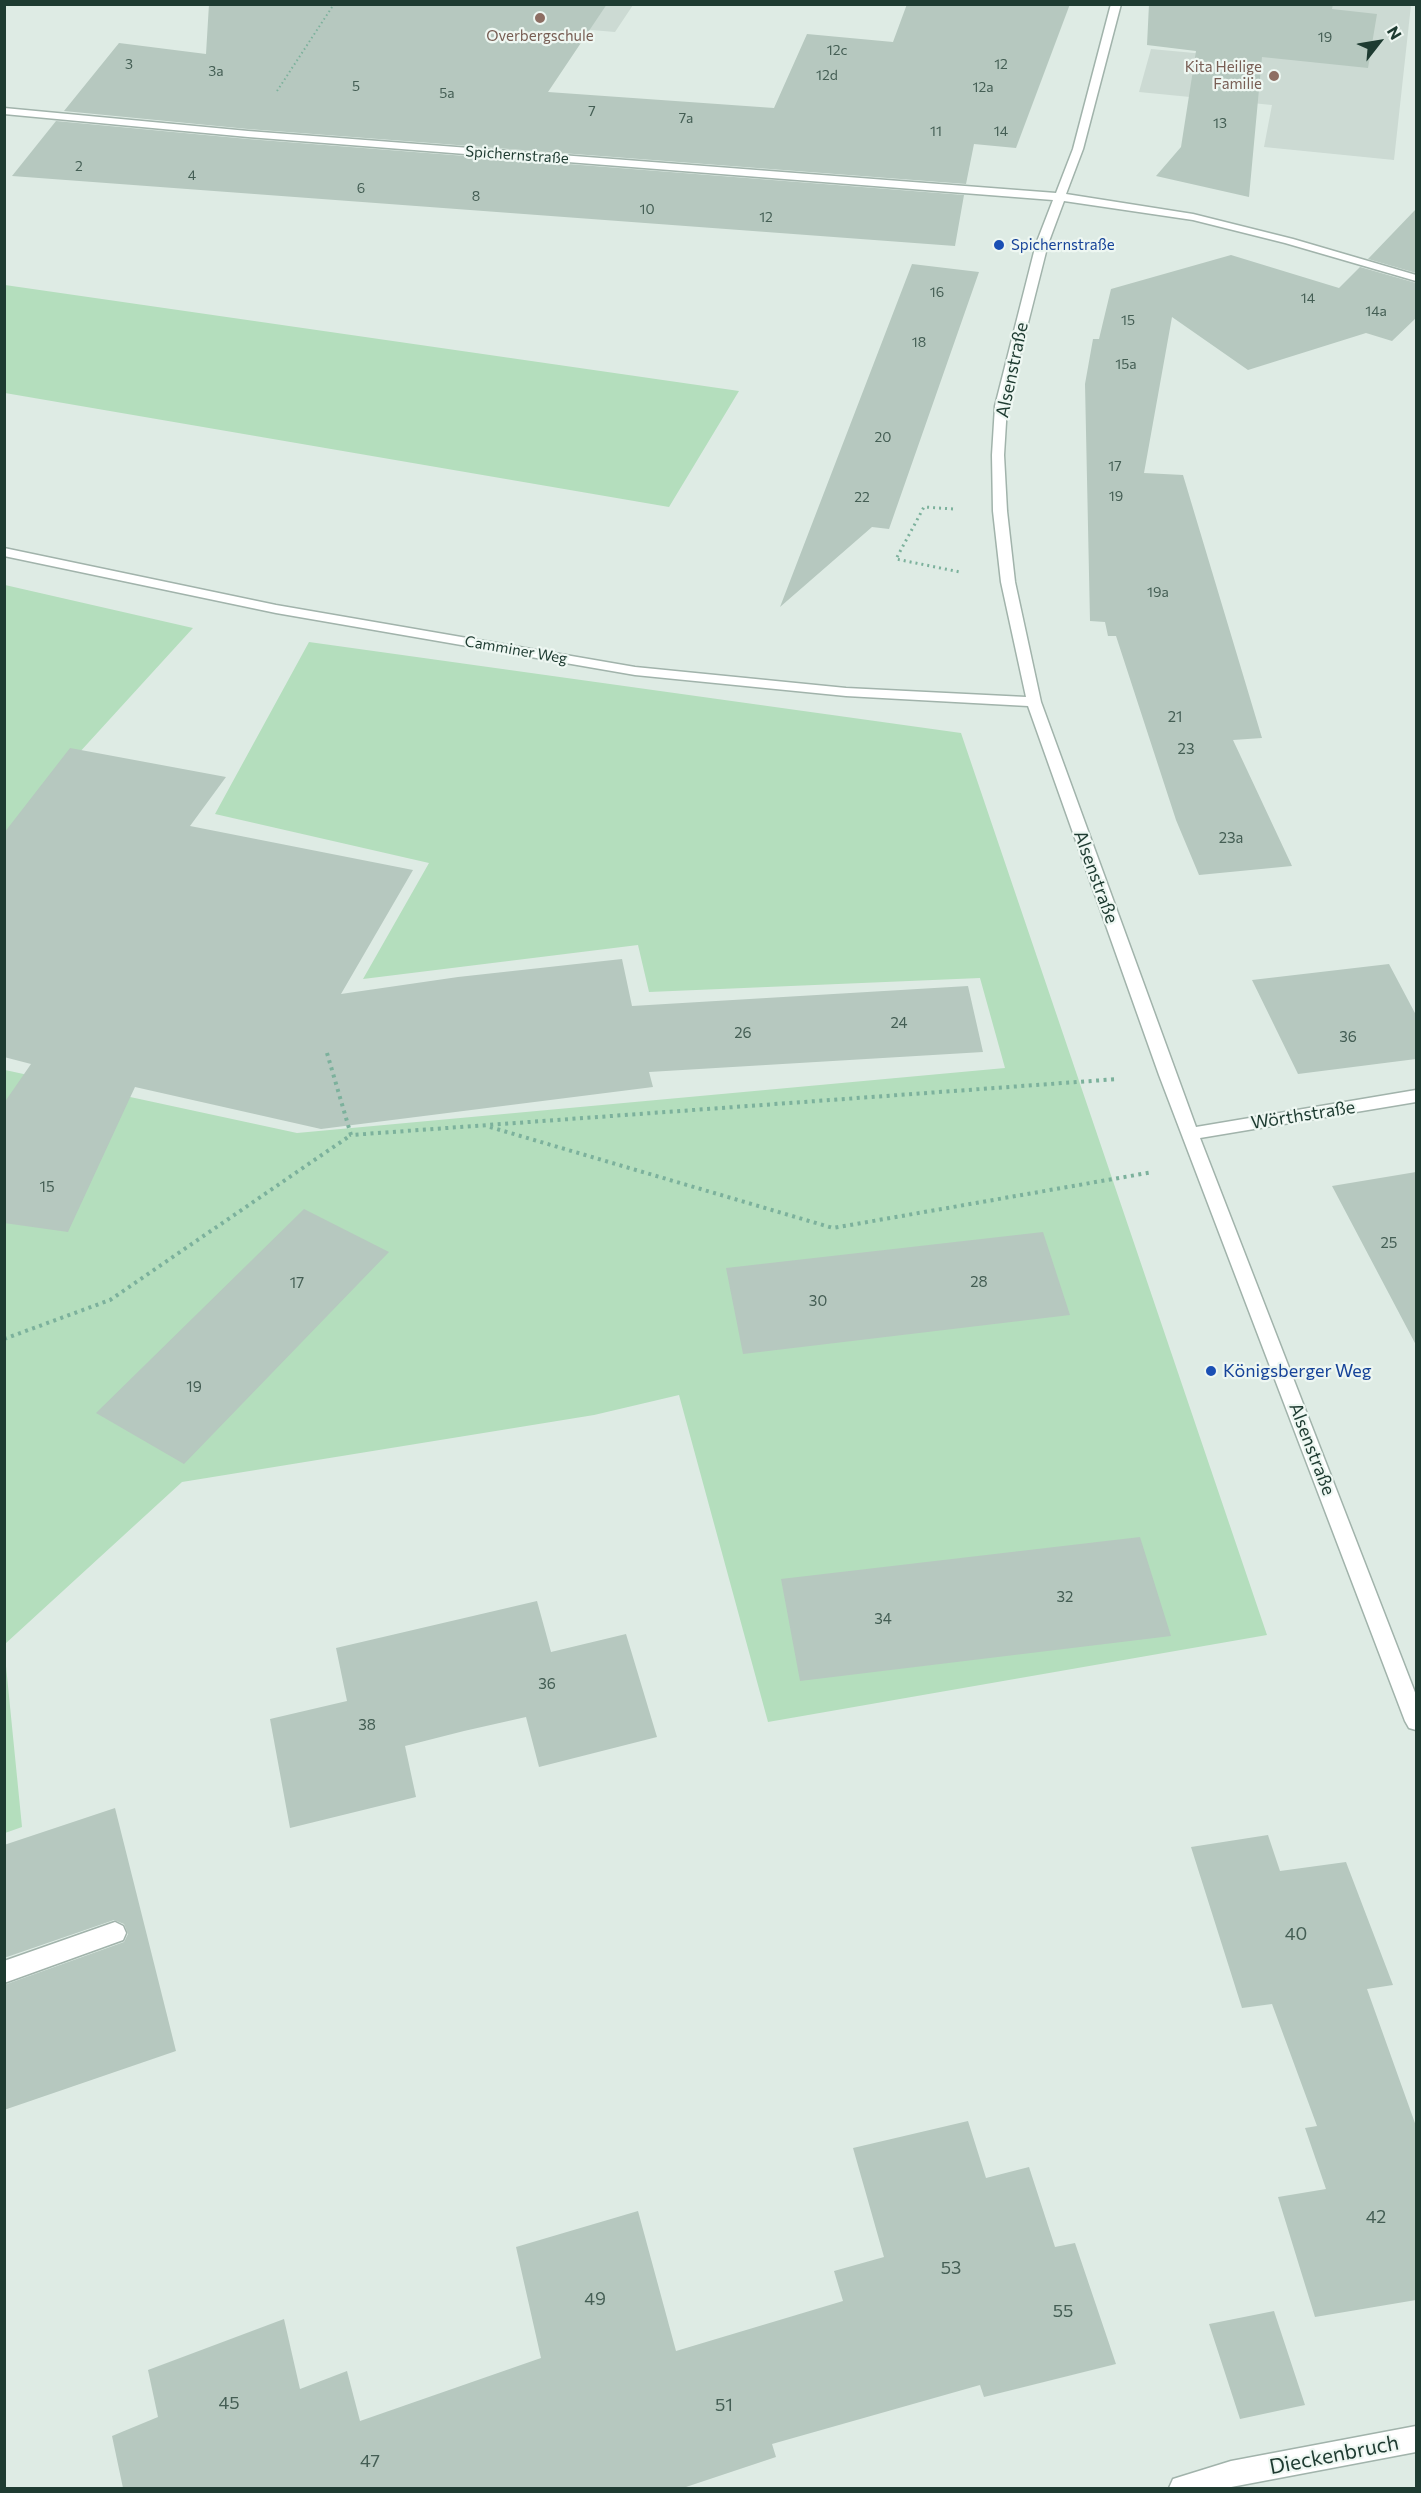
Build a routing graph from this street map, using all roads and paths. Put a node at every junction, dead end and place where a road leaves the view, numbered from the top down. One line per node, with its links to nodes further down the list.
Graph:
1 (334, 4): 4 (path)
2 (1116, 4): 5 (street, Alsenstraße)
3 (4, 111): 4 (street, Spichernstraße)
4 (248, 135): 5 (street, Spichernstraße)
5 (1061, 197): 6 (street, Spichernstraße); 7 (street, Alsenstraße)
6 (1416, 278)
7 (1001, 513): 9 (street, Alsenstraße); 9 (path)
8 (4, 552): 10 (street, Camminer Weg)
9 (1008, 582): 10 (street, Alsenstraße)
10 (1034, 702): 12 (street, Alsenstraße)
11 (327, 1053): 16 (path)
12 (1167, 1075): 14 (path); 15 (street, Alsenstraße)
13 (1416, 1096): 15 (street, Wörthstraße)
14 (487, 1126): 16 (path); 17 (path)
15 (1190, 1134): 17 (street, Alsenstraße)
16 (351, 1135): 18 (path)
17 (1201, 1164): 19 (street, Alsenstraße)
18 (4, 1339)
19 (1416, 1721)
20 (115, 1932): 21 (street)
21 (4, 1972)
22 (1416, 2439): 23 (street, Dieckenbruch)
23 (1182, 2488)

